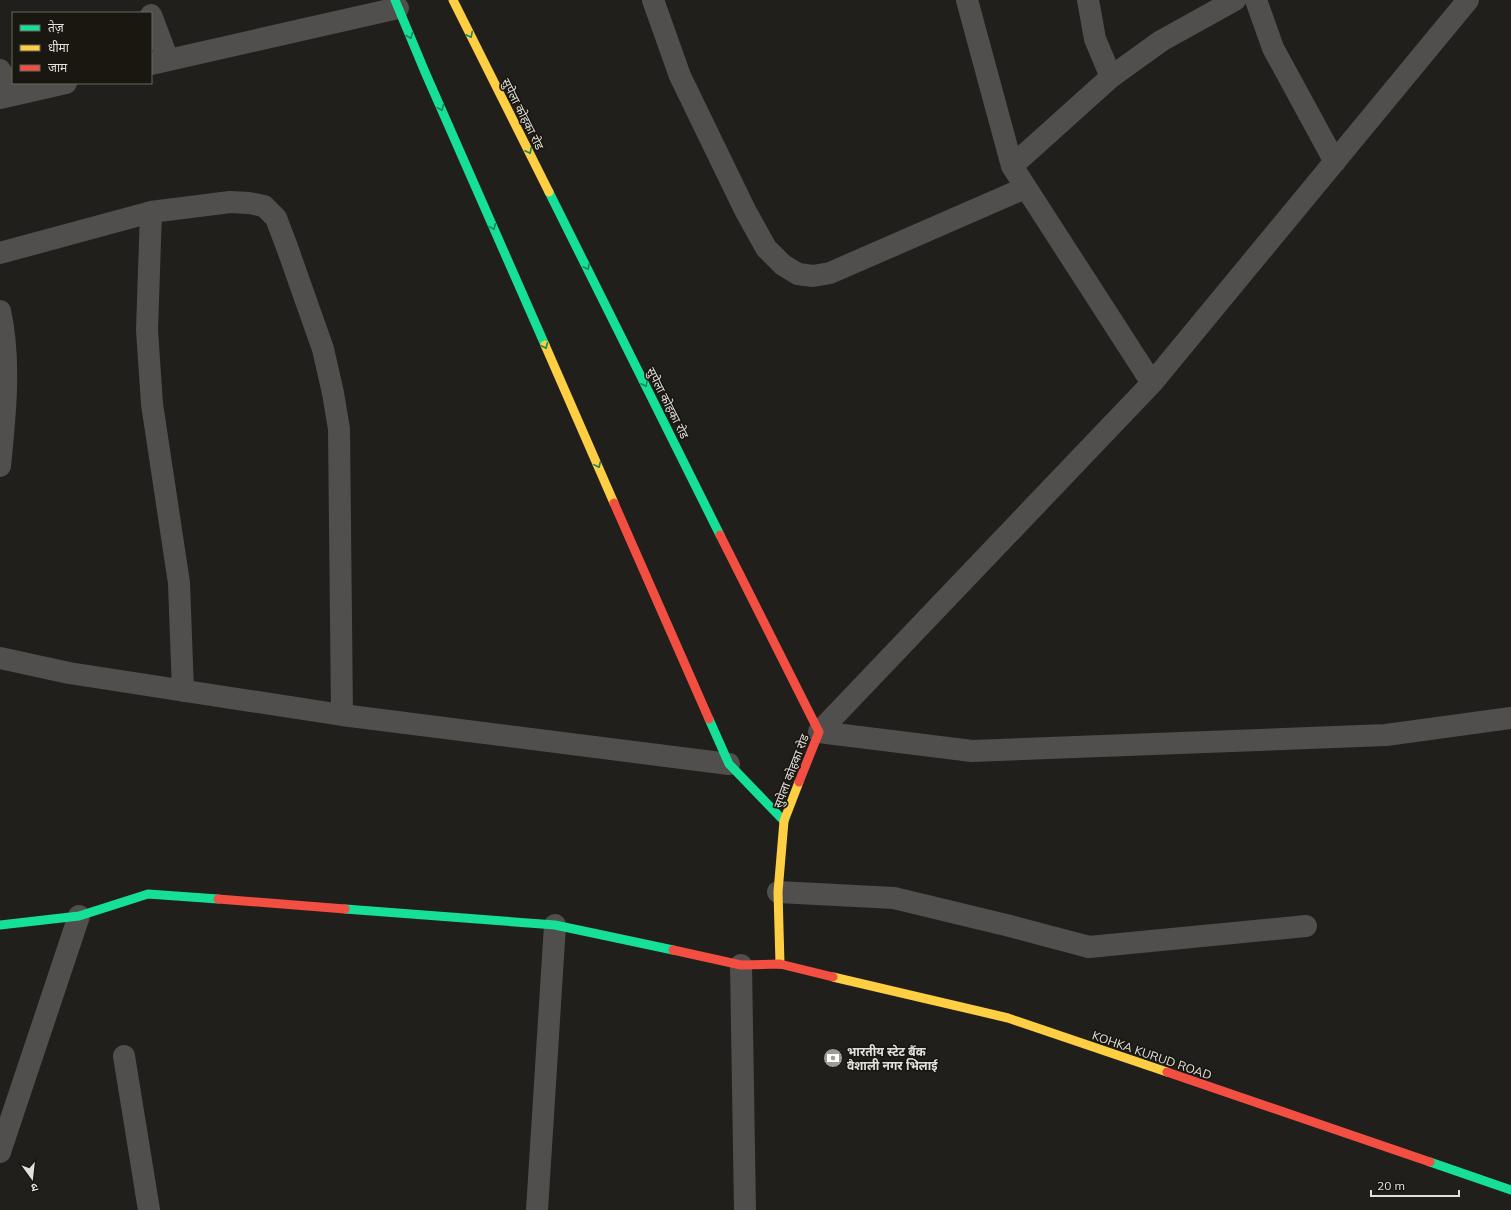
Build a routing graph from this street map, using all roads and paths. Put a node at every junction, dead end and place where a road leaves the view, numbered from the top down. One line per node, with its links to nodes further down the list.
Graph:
1 (146, 0): 10 (street)
2 (453, 0): 30 (street, सुपेला कोहका रोड, one-way to 30)
3 (653, 0): 19 (street)
4 (967, 0): 18 (street)
5 (1088, 0): 14 (street)
6 (1235, 0): 14 (street)
7 (1256, 0): 17 (street)
8 (1465, 1): 17 (street)
9 (397, 4): 12 (street); 31 (street, सुपेला कोहका रोड, one-way to 31)
10 (150, 12)
11 (152, 20): 12 (street)
12 (159, 62)
13 (0, 70): 16 (street)
14 (1111, 77): 18 (street)
15 (62, 84): 16 (street)
16 (8, 96)
17 (1335, 162): 23 (street)
18 (1012, 166): 19 (street)
19 (1025, 188): 23 (street)
20 (151, 212): 21 (street); 27 (street); 28 (street)
21 (0, 253)
22 (0, 311): 24 (street)
23 (1152, 383): 30 (street)
24 (2, 435): 25 (street)
25 (0, 466)
26 (0, 658): 27 (street)
27 (183, 691): 28 (street)
28 (342, 715): 31 (street)
29 (1511, 718): 30 (street)
30 (819, 732): 32 (street, सुपेला कोहका रोड)
31 (729, 764): 32 (street, सुपेला कोहका रोड)
32 (784, 821): 33 (street, सुपेला कोहका रोड)
33 (778, 892): 37 (street); 38 (street, सुपेला कोहका रोड)
34 (79, 916): 35 (street, KOHKA KURUD ROAD); 36 (street, KOHKA KURUD ROAD); 41 (street)
35 (0, 925)
36 (555, 925): 39 (street, KOHKA KURUD ROAD); 44 (street)
37 (1306, 926)
38 (780, 964): 39 (street, KOHKA KURUD ROAD); 42 (street, KOHKA KURUD ROAD)
39 (741, 965): 45 (street)
40 (124, 1056): 43 (street)
41 (0, 1152)
42 (1511, 1190)
43 (149, 1210)
44 (537, 1210)
45 (745, 1210)

